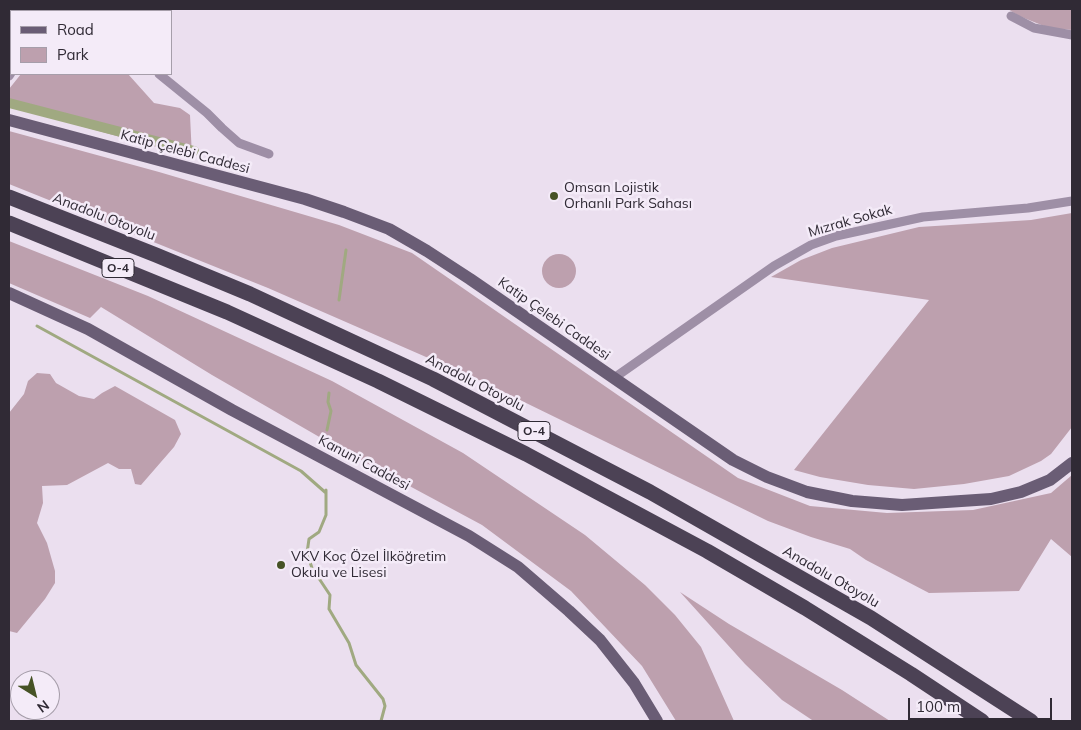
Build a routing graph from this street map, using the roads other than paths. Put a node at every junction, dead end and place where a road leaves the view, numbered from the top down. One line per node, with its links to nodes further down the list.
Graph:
1 (1011, 16): 2 (street)
2 (1072, 35)
3 (160, 75): 5 (street)
4 (9, 120): 10 (main road, Katip Çelebi Caddesi)
5 (268, 154)
6 (9, 198): 14 (highway, Anadolu Otoyolu / O-4)
7 (1072, 201): 10 (street, Mızrak Sokak)
8 (9, 224): 13 (highway, O-4)
9 (9, 293): 12 (main road, Kanuni Caddesi)
10 (614, 378): 11 (main road, Katip Çelebi Caddesi)
11 (1072, 463)
12 (657, 721)
13 (982, 721)
14 (1031, 721)

